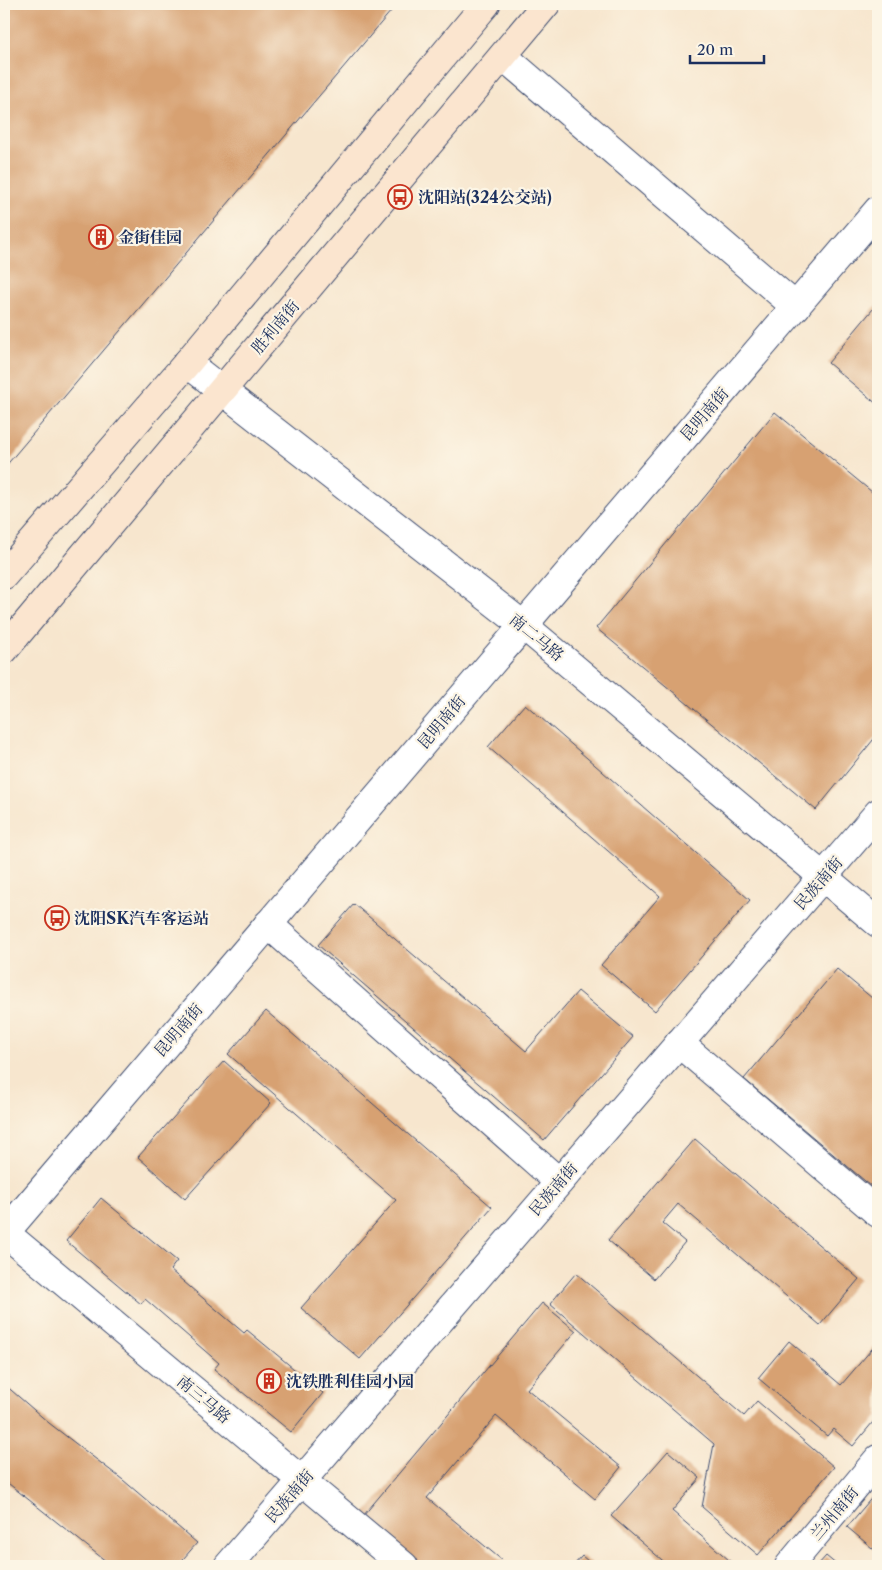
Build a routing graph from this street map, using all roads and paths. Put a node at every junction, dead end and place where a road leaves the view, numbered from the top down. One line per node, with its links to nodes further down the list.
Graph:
1 (486, 4): 6 (main road)
2 (546, 4): 3 (main road, 胜利南街)
3 (502, 56): 5 (street); 7 (main road, 胜利南街)
4 (878, 210): 5 (street, 昆明南街)
5 (796, 307): 9 (street, 昆明南街)
6 (187, 363): 7 (street, 南二马路); 8 (main road)
7 (222, 391): 9 (street, 南二马路); 10 (main road, 胜利南街)
8 (4, 575)
9 (524, 625): 12 (street, 南二马路); 14 (street, 昆明南街)
10 (4, 650)
11 (878, 813): 12 (street, 民族南街)
12 (823, 876): 13 (street, 南二马路); 15 (street, 民族南街)
13 (878, 923)
14 (268, 924): 16 (street); 18 (street, 昆明南街)
15 (679, 1043): 16 (street, 民族南街); 17 (street)
16 (559, 1182): 20 (street, 民族南街)
17 (878, 1213)
18 (4, 1233): 20 (street, 南三马路)
19 (878, 1459): 23 (street, 兰州南街)
20 (302, 1481): 21 (street, 民族南街); 22 (street, 南三马路)
21 (228, 1566)
22 (404, 1566)
23 (789, 1566)

